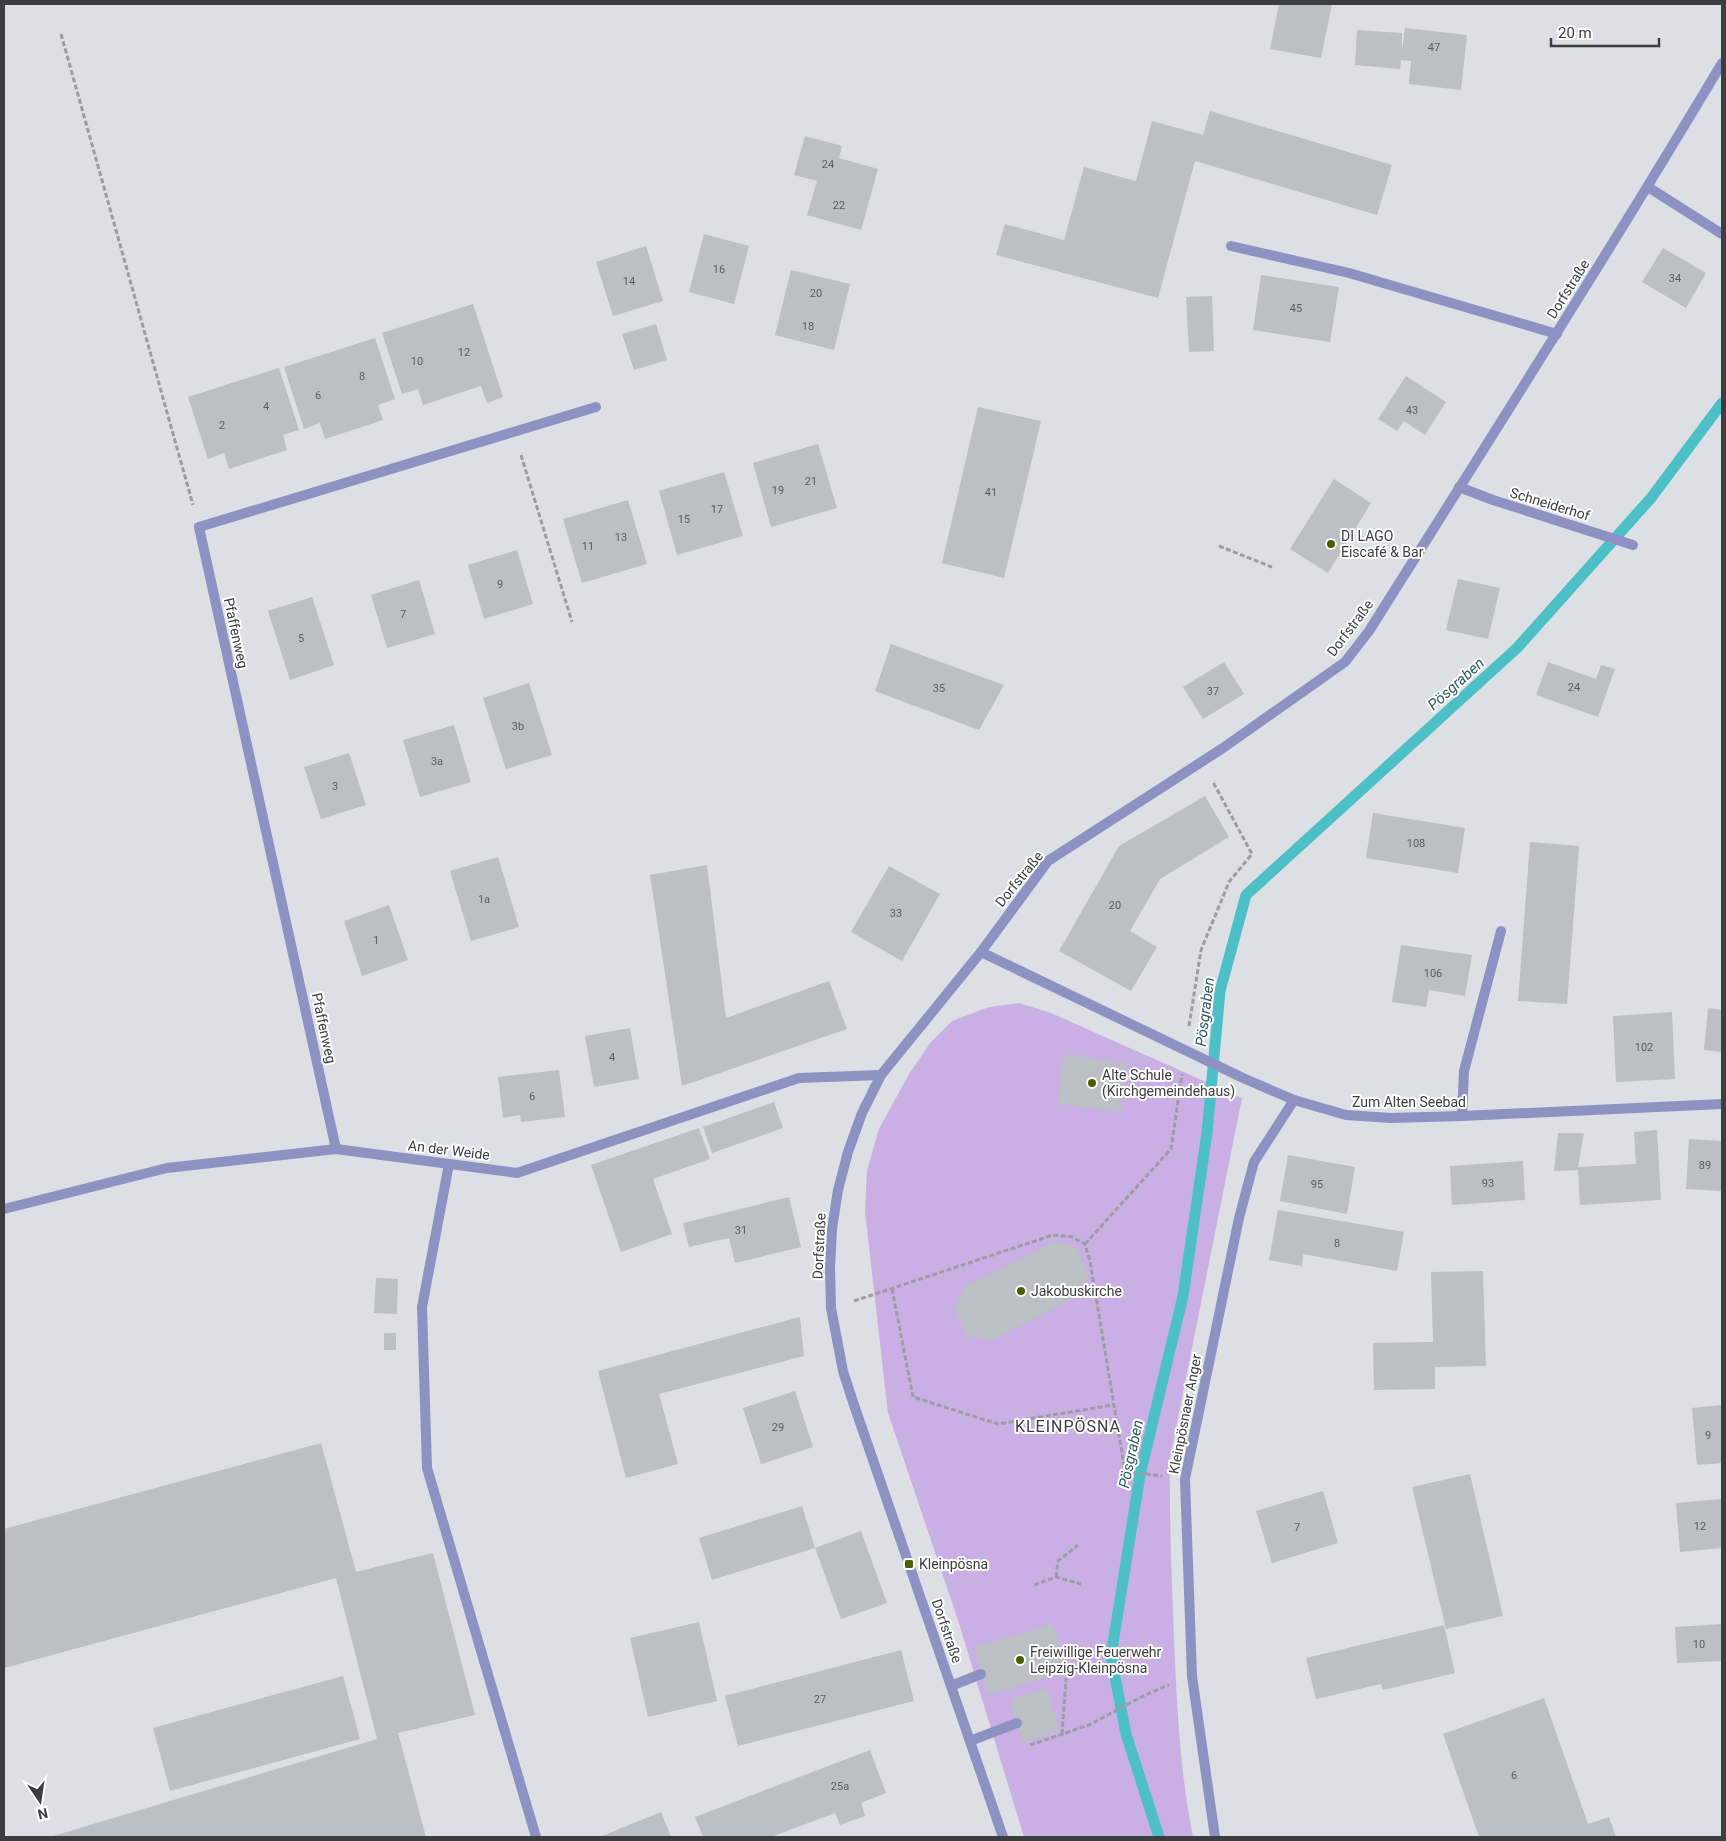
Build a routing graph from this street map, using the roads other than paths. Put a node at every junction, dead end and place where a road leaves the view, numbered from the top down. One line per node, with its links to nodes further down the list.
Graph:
1 (1722, 62): 2 (street, Dorfstraße)
2 (1648, 187): 3 (street); 5 (street, Dorfstraße)
3 (1722, 234)
4 (1231, 246): 5 (street)
5 (1556, 334): 7 (street, Dorfstraße)
6 (596, 407): 15 (street, Pfaffenweg)
7 (1459, 487): 8 (street, Schneiderhof); 10 (street, Dorfstraße)
8 (1633, 545)
9 (1501, 931): 14 (street)
10 (981, 952): 11 (street, Dorfstraße); 12 (street, Zum Alten Seebad)
11 (881, 1075): 16 (street, An der Weide); 19 (street, Dorfstraße)
12 (1294, 1100): 14 (street, Zum Alten Seebad); 24 (street, Kleinpösnaer Anger)
13 (1722, 1104): 14 (street, Zum Alten Seebad)
14 (1462, 1116)
15 (336, 1150): 16 (street, An der Weide); 17 (street, An der Weide)
16 (448, 1164): 22 (street)
17 (4, 1209)
18 (981, 1674): 19 (street)
19 (951, 1686): 21 (street, Dorfstraße)
20 (1017, 1723): 21 (street)
21 (970, 1740): 23 (street, Dorfstraße)
22 (536, 1837)
23 (1003, 1837)
24 (1215, 1837)

